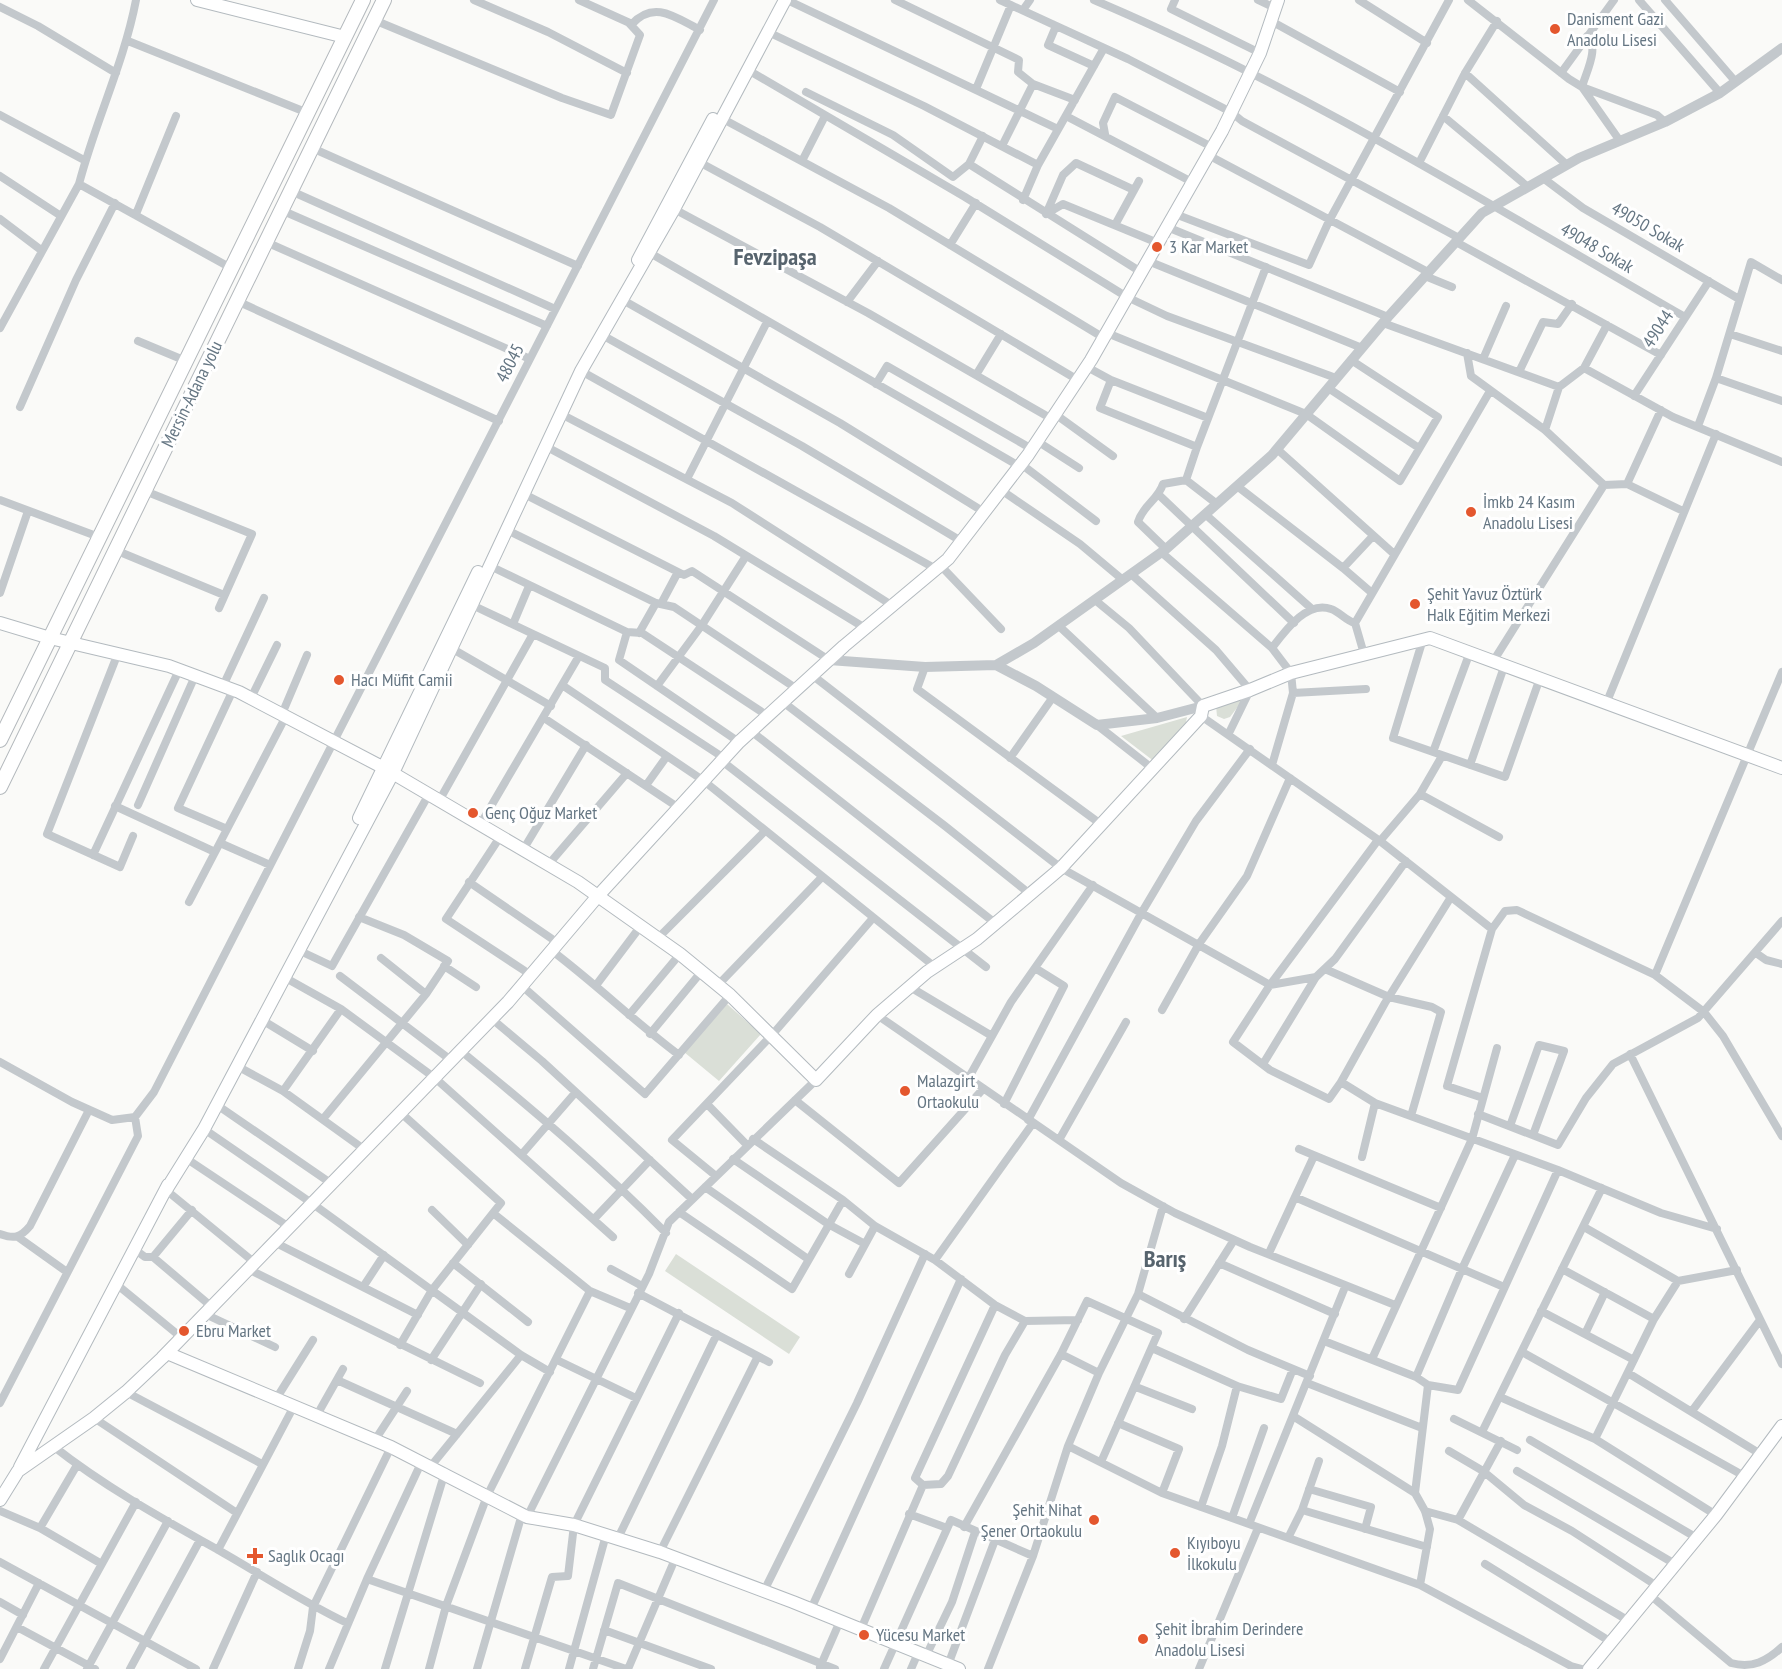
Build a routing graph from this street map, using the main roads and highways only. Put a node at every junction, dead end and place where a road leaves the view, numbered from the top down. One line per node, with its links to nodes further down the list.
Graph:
1 (200, 0): 7 (main road)
2 (363, 0): 7 (highway, Mersin-Adana yolu)
3 (384, 0): 12 (highway, Mersin-Adana yolu)
4 (777, 0): 8 (main road)
5 (786, 0): 8 (main road)
6 (1277, 4): 17 (main road)
7 (345, 37): 11 (highway, Mersin-Adana yolu)
8 (621, 299): 9 (main road)
9 (522, 493): 15 (main road); 15 (main road)
10 (0, 623): 11 (main road)
11 (50, 638): 12 (main road); 13 (highway, Mersin-Adana yolu)
12 (71, 643): 15 (main road); 16 (highway, Mersin-Adana yolu)
13 (0, 740)
14 (1782, 768): 17 (main road)
15 (388, 771): 17 (main road); 18 (main road); 18 (main road)
16 (0, 788)
17 (597, 897): 19 (main road)
18 (166, 1190): 21 (main road)
19 (167, 1353): 21 (main road); 24 (main road)
20 (1782, 1426): 25 (main road)
21 (9, 1480): 22 (main road); 23 (main road)
22 (0, 1500)
23 (0, 1510)
24 (955, 1668)
25 (1590, 1669)

